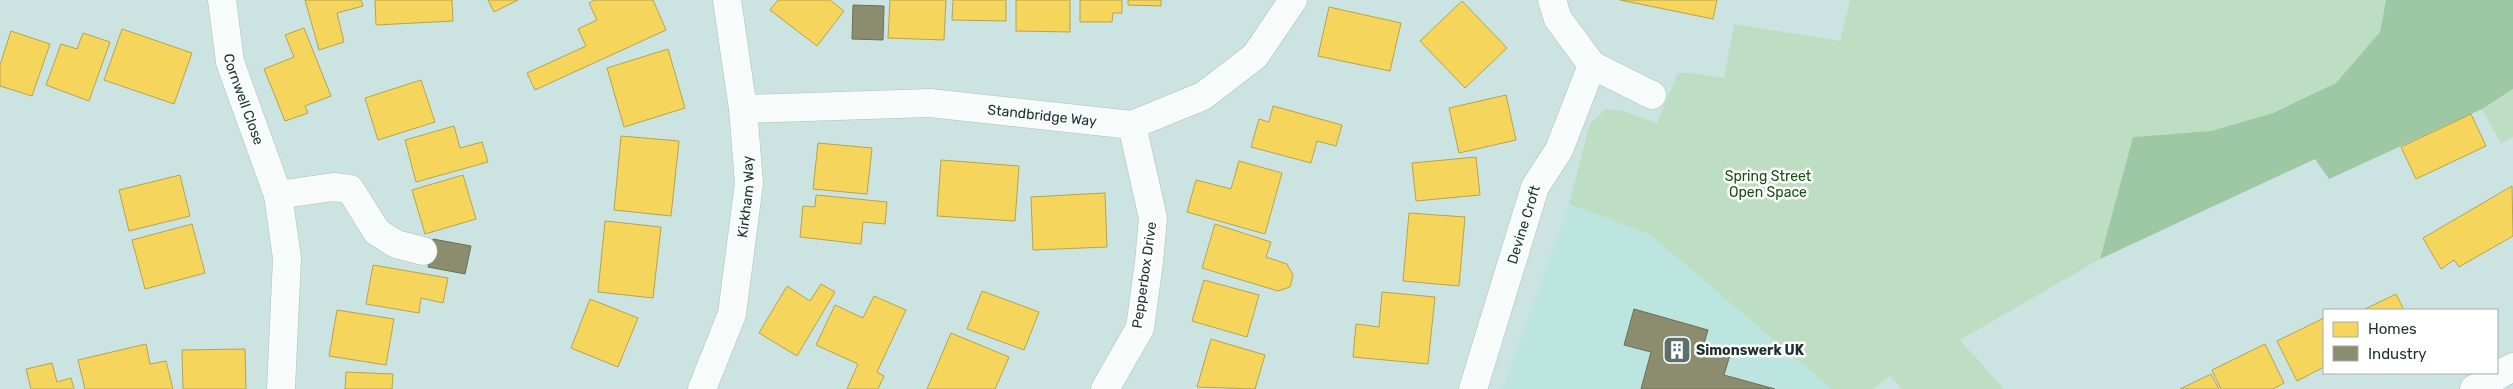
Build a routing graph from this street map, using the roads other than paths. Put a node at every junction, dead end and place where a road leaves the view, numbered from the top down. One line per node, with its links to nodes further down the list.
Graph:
1 (222, 0): 9 (street, Cornwell Close)
2 (726, 0): 7 (street, Kirkham Way)
3 (1292, 0): 8 (street, Standbridge Way)
4 (1552, 0): 5 (street)
5 (1592, 65): 6 (street); 15 (street, Devine Croft)
6 (1652, 95)
7 (742, 109): 8 (street, Standbridge Way); 13 (street, Kirkham Way)
8 (1132, 126): 14 (street, Pepperbox Drive)
9 (278, 195): 10 (street); 12 (street, Cornwell Close)
10 (422, 251)
11 (2513, 367): 16 (street)
12 (281, 389)
13 (702, 389)
14 (1105, 389)
15 (1473, 389)
16 (2474, 389)

